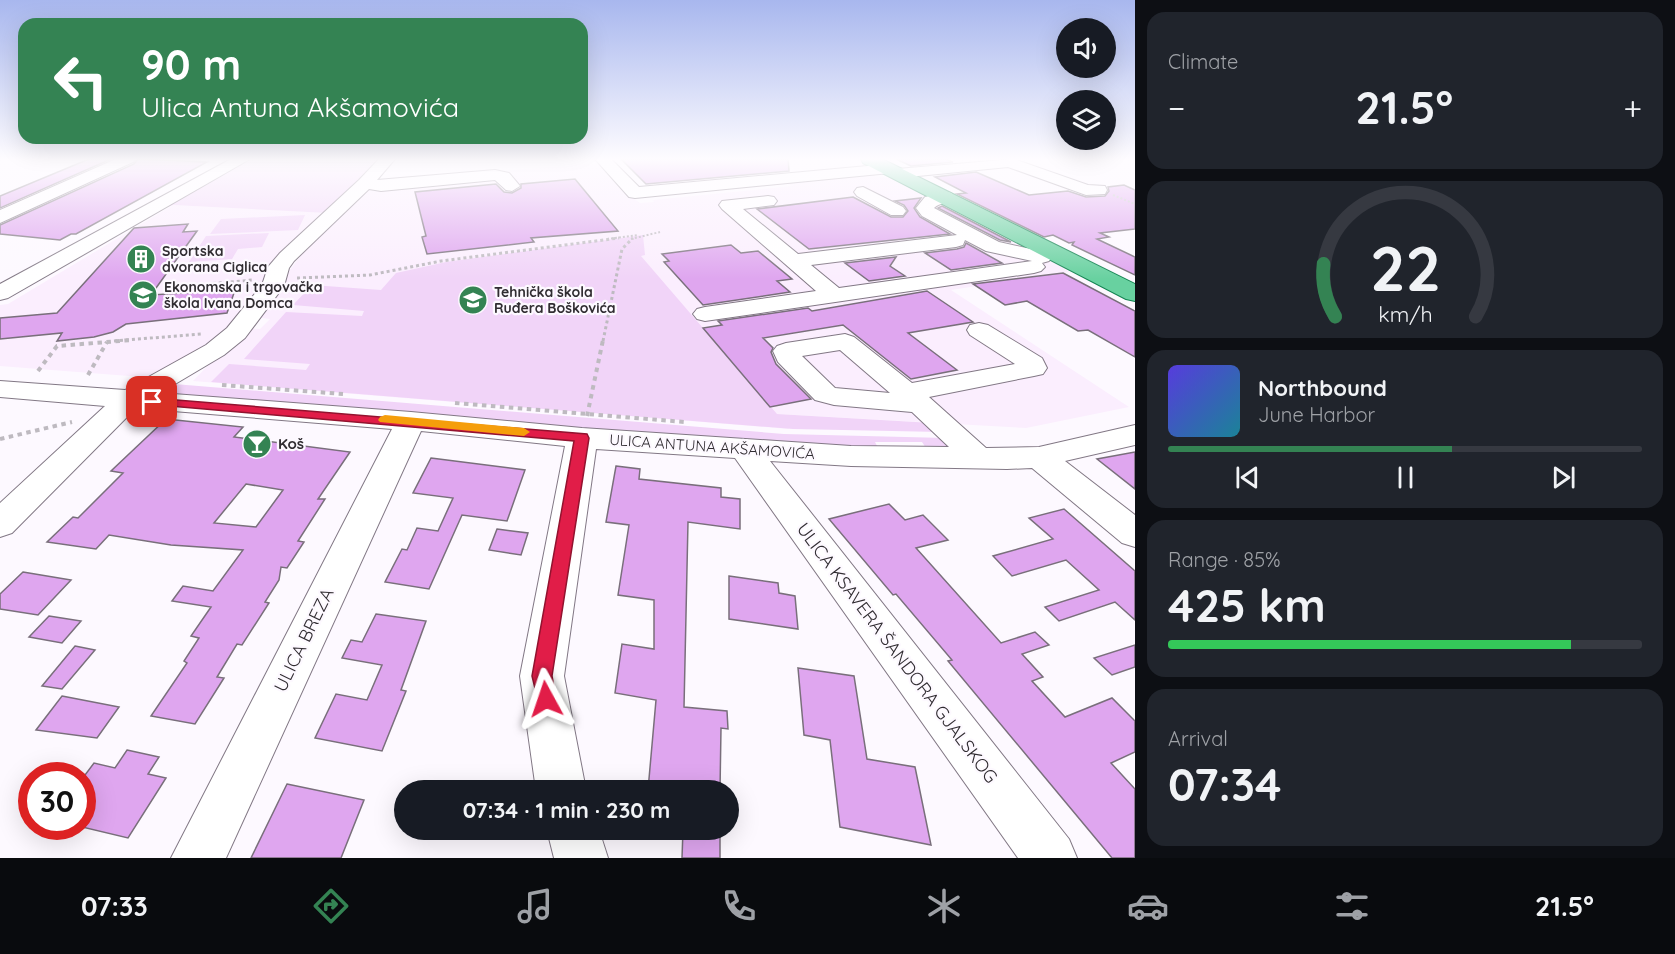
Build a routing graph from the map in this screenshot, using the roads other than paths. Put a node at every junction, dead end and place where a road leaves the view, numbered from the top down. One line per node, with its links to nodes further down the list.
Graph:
1 (40, 199): 8 (street)
2 (170, 199): 13 (street)
3 (349, 199): 19 (street)
4 (772, 199): 11 (street)
5 (882, 199): 7 (street)
6 (938, 199): 10 (street)
7 (897, 211)
8 (0, 217)
9 (956, 241): 11 (street)
10 (1063, 257): 14 (main road)
11 (794, 261): 15 (street)
12 (1034, 267): 15 (street)
13 (0, 293)
14 (1135, 294)
15 (835, 296): 16 (street)
16 (705, 314)
17 (979, 330): 25 (street)
18 (0, 389): 19 (street, ULICA ANTUNA AKŠAMOVIĆA)
19 (128, 400): 20 (street, ULICA ANTUNA AKŠAMOVIĆA); 26 (street)
20 (411, 422): 21 (street, ULICA ANTUNA AKŠAMOVIĆA); 30 (street, ULICA BREZA)
21 (585, 426): 23 (street, ULICA ANTUNA AKŠAMOVIĆA); 28 (street)
22 (1135, 435): 24 (street, ULICA ANTUNA AKŠAMOVIĆA)
23 (744, 449): 25 (street, ULICA ANTUNA AKŠAMOVIĆA); 32 (street, ULICA KSAVERA ŠANDORA GJALSKOG)
24 (1039, 457): 25 (street, ULICA ANTUNA AKŠAMOVIĆA); 27 (street)
25 (978, 458)
26 (0, 524)
27 (1135, 534)
28 (559, 780)
29 (576, 840): 31 (street)
30 (198, 858)
31 (581, 858)
32 (1050, 858)

